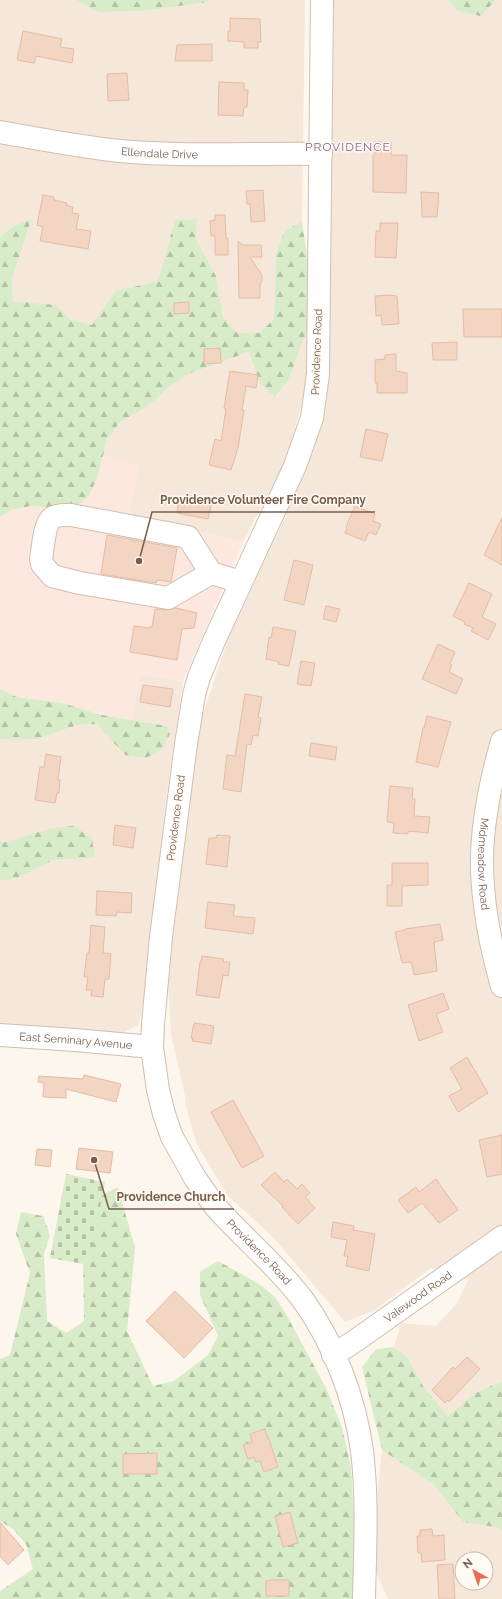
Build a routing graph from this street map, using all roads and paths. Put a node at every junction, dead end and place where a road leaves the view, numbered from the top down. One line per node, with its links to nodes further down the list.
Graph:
1 (322, 0): 3 (street, Providence Road)
2 (0, 132): 3 (street, Ellendale Drive)
3 (321, 154): 5 (street, Providence Road)
4 (211, 573): 4 (street); 5 (street)
5 (241, 582): 9 (street, Providence Road)
6 (502, 742): 7 (street, Midmeadow Road)
7 (502, 986)
8 (0, 1035): 9 (street, East Seminary Avenue)
9 (152, 1048): 11 (street, Providence Road)
10 (502, 1237): 11 (street, Valewood Road)
11 (333, 1355): 12 (street, Providence Road)
12 (364, 1599)

